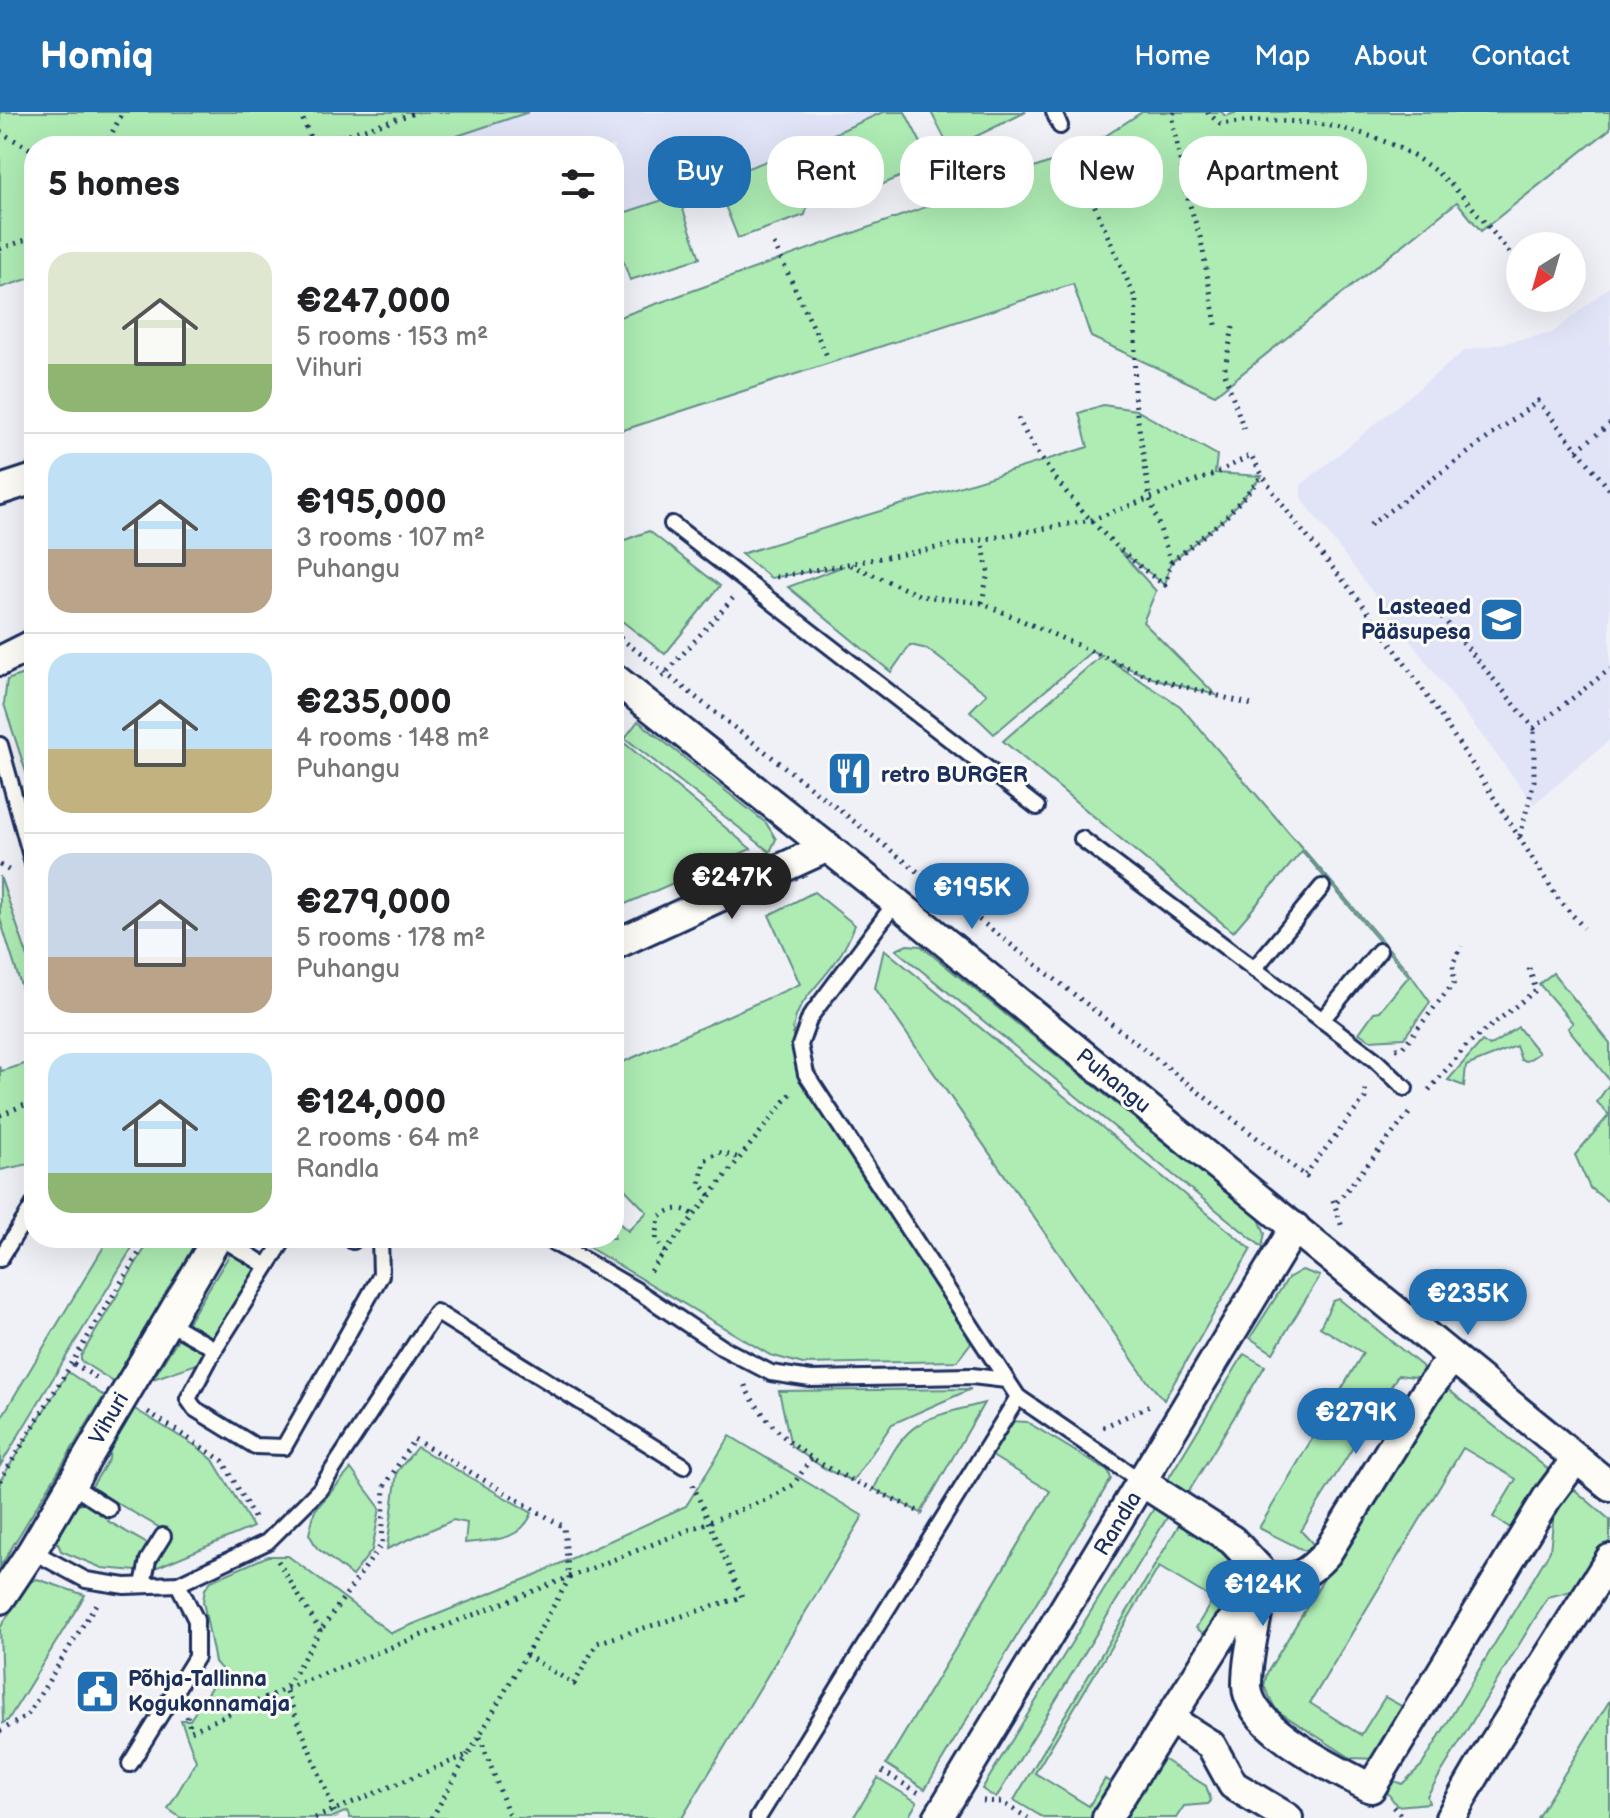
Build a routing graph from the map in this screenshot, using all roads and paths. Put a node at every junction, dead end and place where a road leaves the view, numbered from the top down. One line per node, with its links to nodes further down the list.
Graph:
1 (123, 112): 8 (path)
2 (300, 112): 9 (path)
3 (418, 112): 10 (path)
4 (1174, 112): 17 (path)
5 (1207, 112): 15 (path)
6 (1057, 119): 27 (path)
7 (0, 132): 11 (path)
8 (110, 136)
9 (308, 136)
10 (343, 136)
11 (24, 145)
12 (24, 241): 14 (path)
13 (774, 244): 18 (path)
14 (0, 249)
15 (1506, 250)
16 (1233, 327): 21 (path)
17 (1217, 330)
18 (828, 358)
19 (1018, 418): 28 (path)
20 (1610, 424): 22 (path)
21 (1244, 429)
22 (1577, 450): 26 (path); 30 (path)
23 (1262, 476): 27 (path); 32 (path); 48 (path)
24 (24, 482): 25 (street)
25 (0, 490)
26 (1610, 490)
27 (1150, 499): 28 (path); 32 (path)
28 (1091, 520): 31 (path); 32 (path)
29 (672, 524): 34 (lane)
30 (1370, 525)
31 (982, 541): 33 (path); 35 (path)
32 (1171, 562)
33 (850, 565): 34 (path); 35 (path)
34 (749, 581): 41 (path); 46 (lane)
35 (982, 603): 43 (path)
36 (1442, 617): 44 (path)
37 (624, 642): 41 (path)
38 (24, 649): 39 (street)
39 (0, 661)
40 (1610, 669): 44 (path)
41 (663, 675): 64 (path)
42 (624, 686): 50 (street, Puhangu)
43 (1256, 706)
44 (1534, 728): 48 (path)
45 (0, 745): 47 (lane)
46 (1037, 807)
47 (24, 831)
48 (1519, 837): 53 (path)
49 (1082, 839): 57 (lane)
50 (828, 847): 52 (street, Puhangu); 54 (street)
51 (1322, 887): 57 (lane)
52 (896, 902): 59 (lane); 68 (street, Puhangu)
53 (1584, 928)
54 (624, 940)
55 (1379, 951): 58 (lane)
56 (1528, 965): 69 (path)
57 (1254, 969): 58 (lane)
58 (1322, 1020): 60 (lane)
59 (806, 1074): 63 (path); 85 (lane)
60 (1405, 1088)
61 (24, 1105): 62 (path)
62 (0, 1115)
63 (740, 1158): 65 (path); 65 (path)
64 (1308, 1178)
65 (710, 1195): 66 (path)
66 (694, 1215): 76 (path); 76 (path)
67 (24, 1220): 77 (lane)
68 (1295, 1227): 83 (street, Puhangu); 94 (street, Randla)
69 (1344, 1238)
70 (142, 1248): 84 (path)
71 (213, 1248): 80 (street, Vihuri)
72 (236, 1248): 78 (lane)
73 (279, 1248): 78 (lane)
74 (380, 1248): 81 (lane)
75 (563, 1248): 79 (lane)
76 (665, 1252): 79 (path)
77 (0, 1259)
78 (267, 1266): 81 (lane)
79 (636, 1290): 82 (lane)
80 (166, 1321): 81 (lane); 86 (street, Vihuri)
81 (215, 1349)
82 (740, 1356): 85 (lane); 90 (path)
83 (1452, 1358): 91 (street, Puhangu); 107 (street)
84 (74, 1364): 86 (path); 93 (path)
85 (1006, 1380): 87 (lane)
86 (122, 1394): 95 (street, Vihuri); 101 (path)
87 (1018, 1397): 89 (lane); 99 (lane)
88 (1164, 1400): 89 (path)
89 (1079, 1438): 94 (lane)
90 (811, 1459): 98 (path); 99 (path)
91 (1576, 1459): 96 (street, Puhangu); 107 (street)
92 (684, 1466): 98 (path); 101 (lane)
93 (0, 1481)
94 (1142, 1482): 107 (street); 126 (street, Randla)
95 (70, 1484): 97 (lane); 102 (street, Vihuri)
96 (1610, 1486)
97 (109, 1509)
98 (711, 1523): 104 (path); 111 (path)
99 (940, 1524): 125 (lane)
100 (163, 1536): 108 (lane)
101 (267, 1542): 106 (lane); 110 (path)
102 (32, 1551): 105 (lane); 109 (street, Vihuri)
103 (1610, 1559): 130 (street)
104 (569, 1579): 110 (path); 111 (path); 112 (path)
105 (109, 1583): 108 (lane); 115 (path)
106 (178, 1584): 108 (lane); 118 (lane)
107 (1264, 1584): 114 (street)
108 (143, 1585)
109 (0, 1599)
110 (320, 1631): 112 (path)
111 (526, 1655): 116 (path)
112 (285, 1689): 113 (path); 120 (path)
113 (193, 1705)
114 (1170, 1719): 128 (street); 129 (street)
115 (0, 1731)
116 (479, 1736): 117 (path); 124 (path)
117 (469, 1754): 120 (path); 123 (path)
118 (130, 1764)
119 (1008, 1806): 127 (path)
120 (333, 1809): 121 (path); 122 (path)
121 (315, 1818)
122 (337, 1818)
123 (432, 1818)
124 (510, 1818)
125 (758, 1818)
126 (938, 1818)
127 (1028, 1818)
128 (1107, 1818)
129 (1288, 1818)
130 (1450, 1818)

